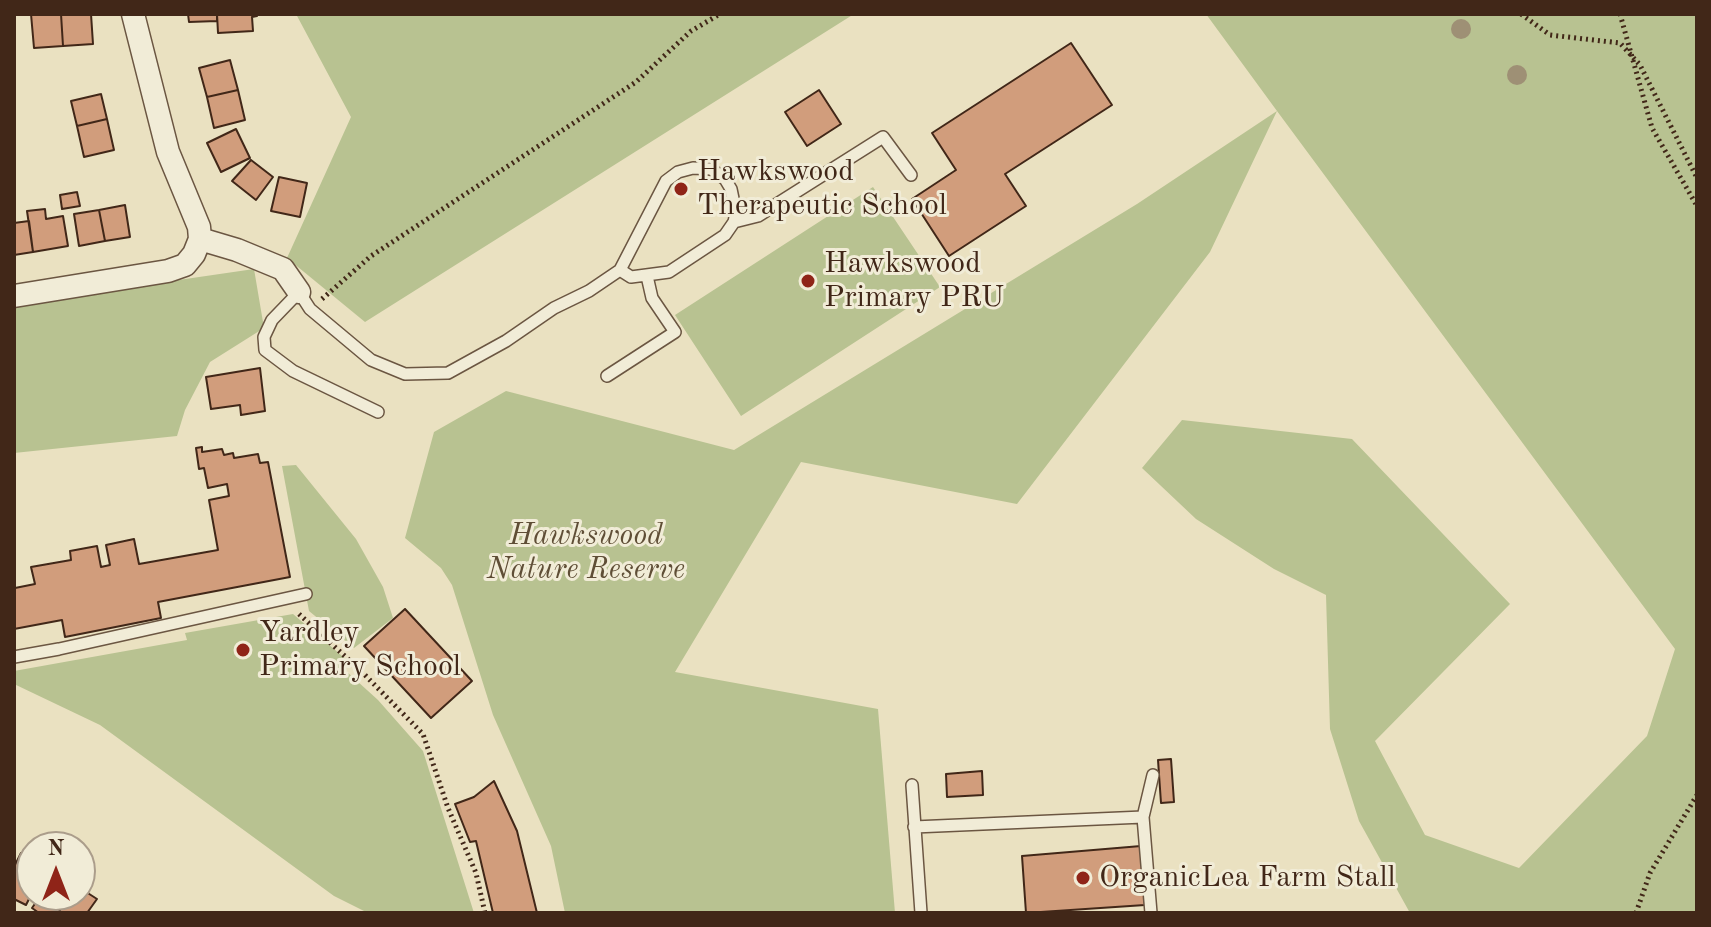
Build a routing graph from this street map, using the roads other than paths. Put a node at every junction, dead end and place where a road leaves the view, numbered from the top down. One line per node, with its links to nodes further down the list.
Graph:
1 (133, 14): 4 (street)
2 (911, 175): 3 (lane)
3 (734, 222): 5 (lane); 6 (lane)
4 (200, 239): 7 (street); 8 (street)
5 (620, 270): 6 (lane); 8 (lane)
6 (647, 276): 9 (lane)
7 (14, 296)
8 (305, 301): 10 (lane)
9 (607, 376)
10 (378, 412)
11 (306, 594): 12 (lane)
12 (14, 657)
13 (1153, 775): 15 (lane)
14 (912, 785): 16 (lane)
15 (1143, 817): 16 (lane); 18 (lane)
16 (914, 827): 17 (lane)
17 (921, 913)
18 (1151, 913)

